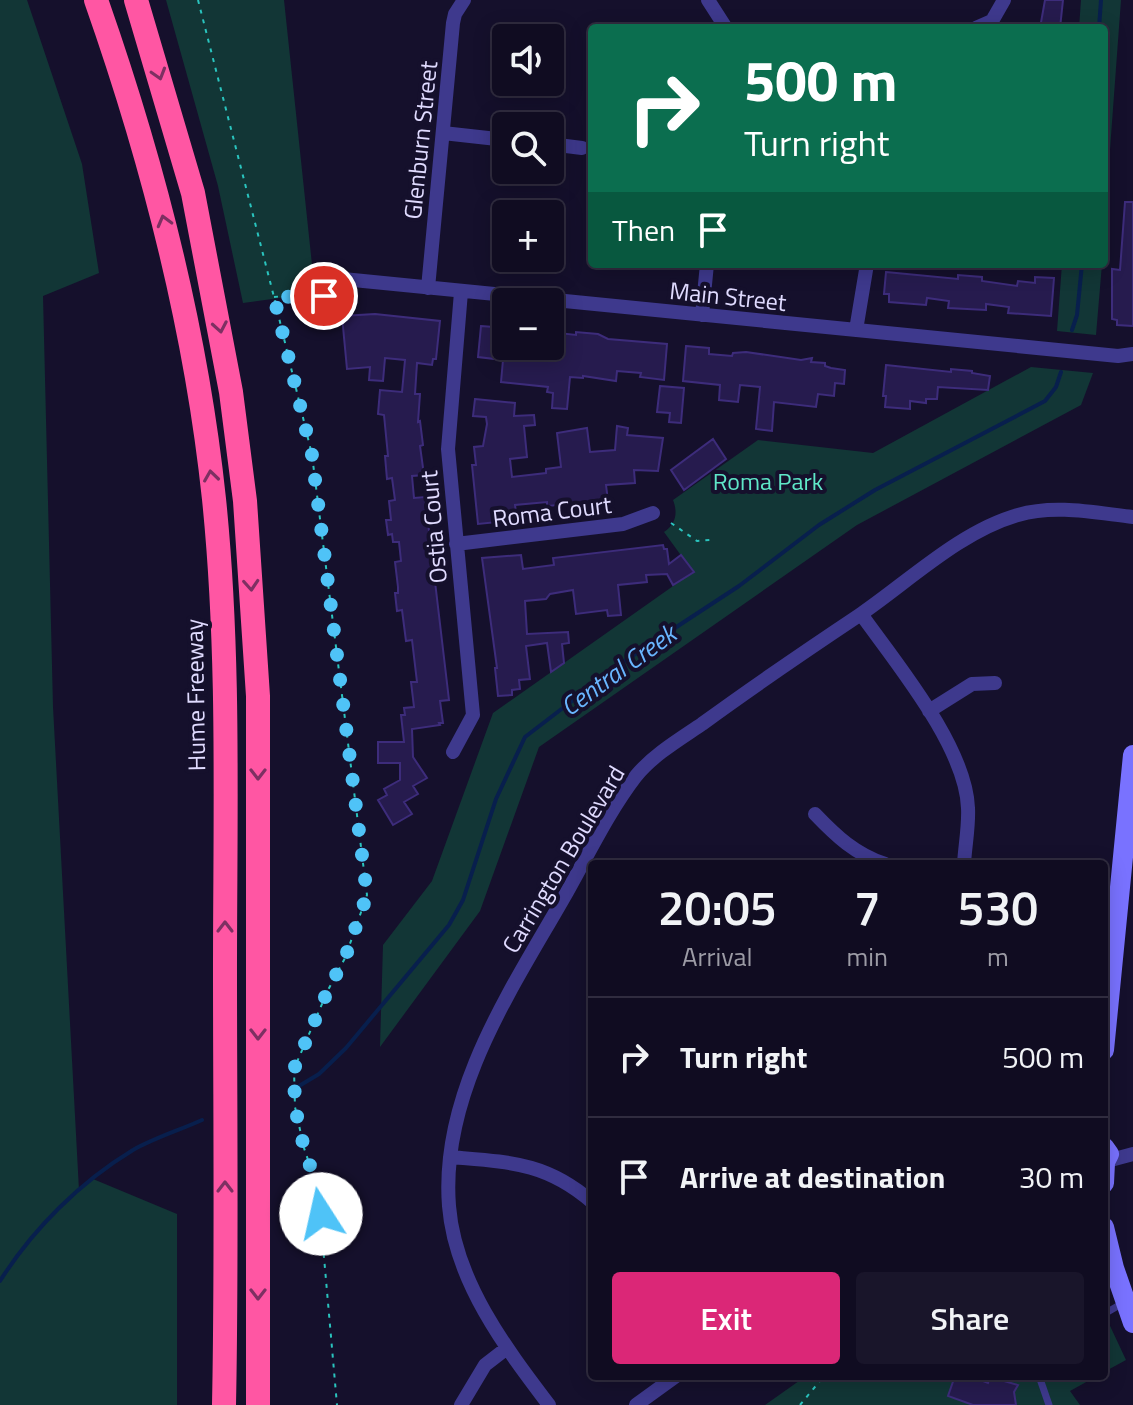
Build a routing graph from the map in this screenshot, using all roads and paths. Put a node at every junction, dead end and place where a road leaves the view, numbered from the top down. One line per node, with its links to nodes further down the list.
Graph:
1 (96, 0): 49 (highway, Hume Freeway, one-way to 1)
2 (136, 0): 50 (highway, one-way to 50)
3 (198, 0): 19 (path)
4 (464, 0): 9 (street, Glenburn Street)
5 (708, 0): 7 (street)
6 (1004, 0): 8 (street)
7 (723, 24)
8 (985, 24)
9 (443, 133): 10 (street); 17 (street, Glenburn Street)
10 (492, 138)
11 (564, 146): 12 (street)
12 (582, 148)
13 (707, 268): 20 (street)
14 (867, 268): 21 (street)
15 (333, 278): 16 (street, Main Street)
16 (354, 280): 17 (street, Main Street); 19 (path)
17 (428, 288): 18 (street, Main Street)
18 (461, 292): 20 (street, Main Street); 27 (street, Ostia Court)
19 (274, 297): 51 (path)
20 (702, 315): 21 (street, Main Street)
21 (860, 331): 22 (street, Main Street)
22 (1128, 357)
23 (653, 513): 27 (street, Roma Court)
24 (1133, 517): 28 (street, Carrington Boulevard)
25 (671, 523): 26 (path)
26 (710, 540)
27 (456, 544): 31 (street, Ostia Court)
28 (861, 614): 30 (street); 38 (street, Carrington Boulevard)
29 (995, 683): 30 (street)
30 (929, 711): 35 (street)
31 (453, 752)
32 (1133, 755): 36 (street)
33 (815, 814): 34 (street)
34 (874, 860)
35 (964, 860)
36 (1108, 1009)
37 (1133, 1154): 39 (street)
38 (450, 1157): 40 (street); 45 (street, Carrington Boulevard)
39 (1108, 1157)
40 (588, 1199)
41 (1108, 1241): 42 (street)
42 (1125, 1302): 43 (lane); 44 (street)
43 (1108, 1312)
44 (1133, 1323)
45 (510, 1352): 52 (street); 53 (street, Carrington Boulevard)
46 (670, 1380): 54 (street)
47 (821, 1380): 55 (path)
48 (1040, 1380): 56 (lane)
49 (224, 1405)
50 (258, 1405)
51 (337, 1405)
52 (461, 1405)
53 (549, 1405)
54 (636, 1405)
55 (800, 1405)
56 (1049, 1405)

